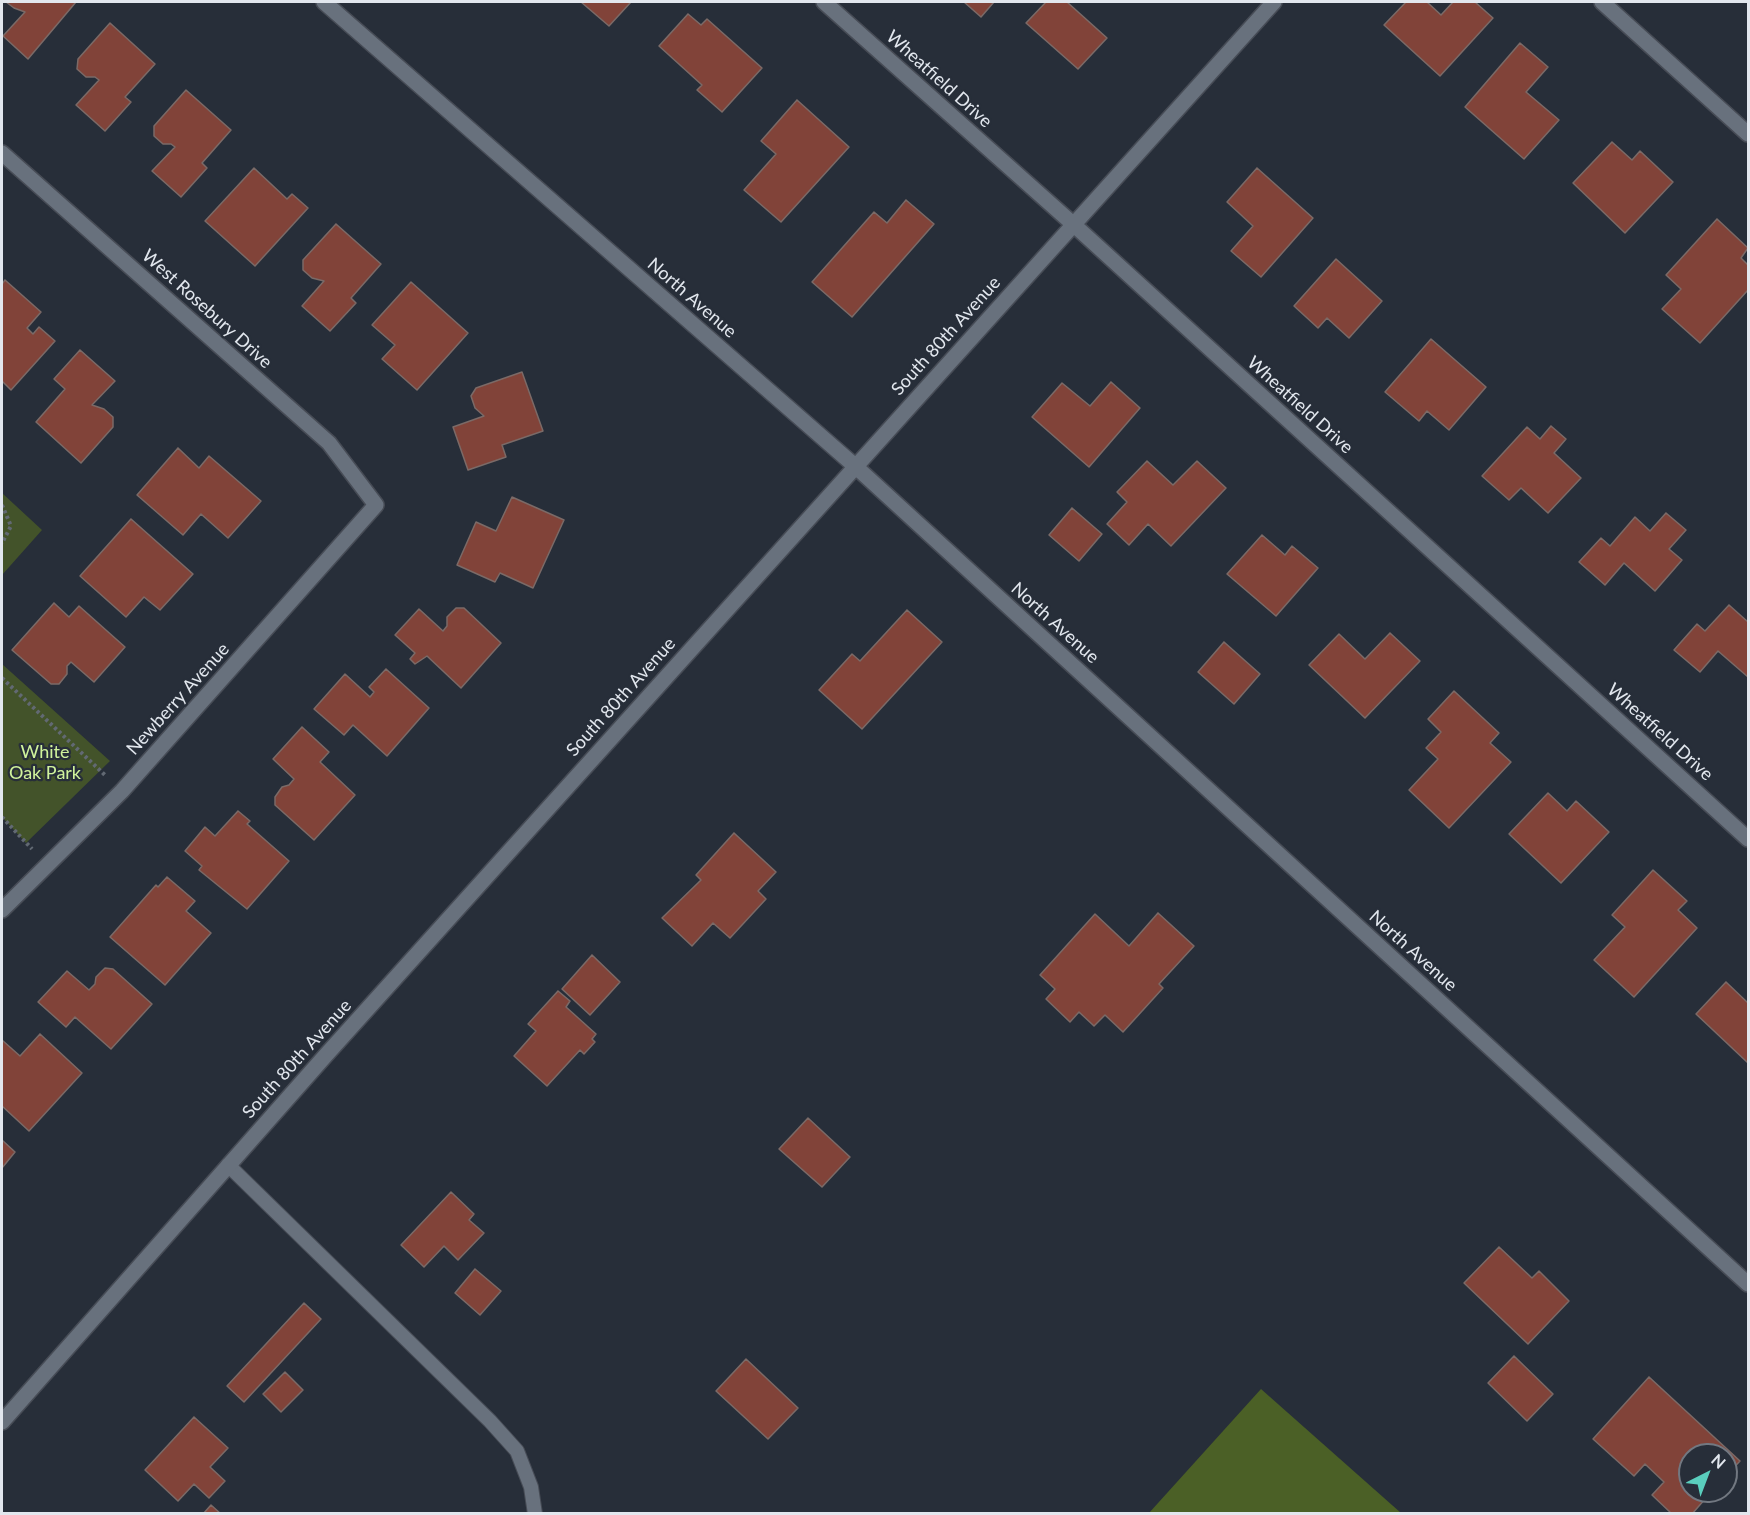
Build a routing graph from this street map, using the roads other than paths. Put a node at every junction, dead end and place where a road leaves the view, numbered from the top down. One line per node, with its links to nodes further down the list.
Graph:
1 (324, 2): 8 (street, North Avenue)
2 (824, 2): 7 (street, Wheatfield Drive)
3 (1274, 2): 7 (street, South 80th Avenue)
4 (1602, 2): 5 (street)
5 (1749, 134)
6 (2, 153): 9 (street, West Rosebury Drive)
7 (1073, 224): 8 (street, South 80th Avenue); 10 (street, Wheatfield Drive)
8 (855, 466): 12 (street, South 80th Avenue); 13 (street, North Avenue)
9 (376, 505): 11 (street, Newberry Avenue)
10 (1749, 839)
11 (2, 910)
12 (228, 1165): 14 (street, South 80th Avenue); 15 (lane)
13 (1749, 1284)
14 (2, 1422)
15 (535, 1514)

